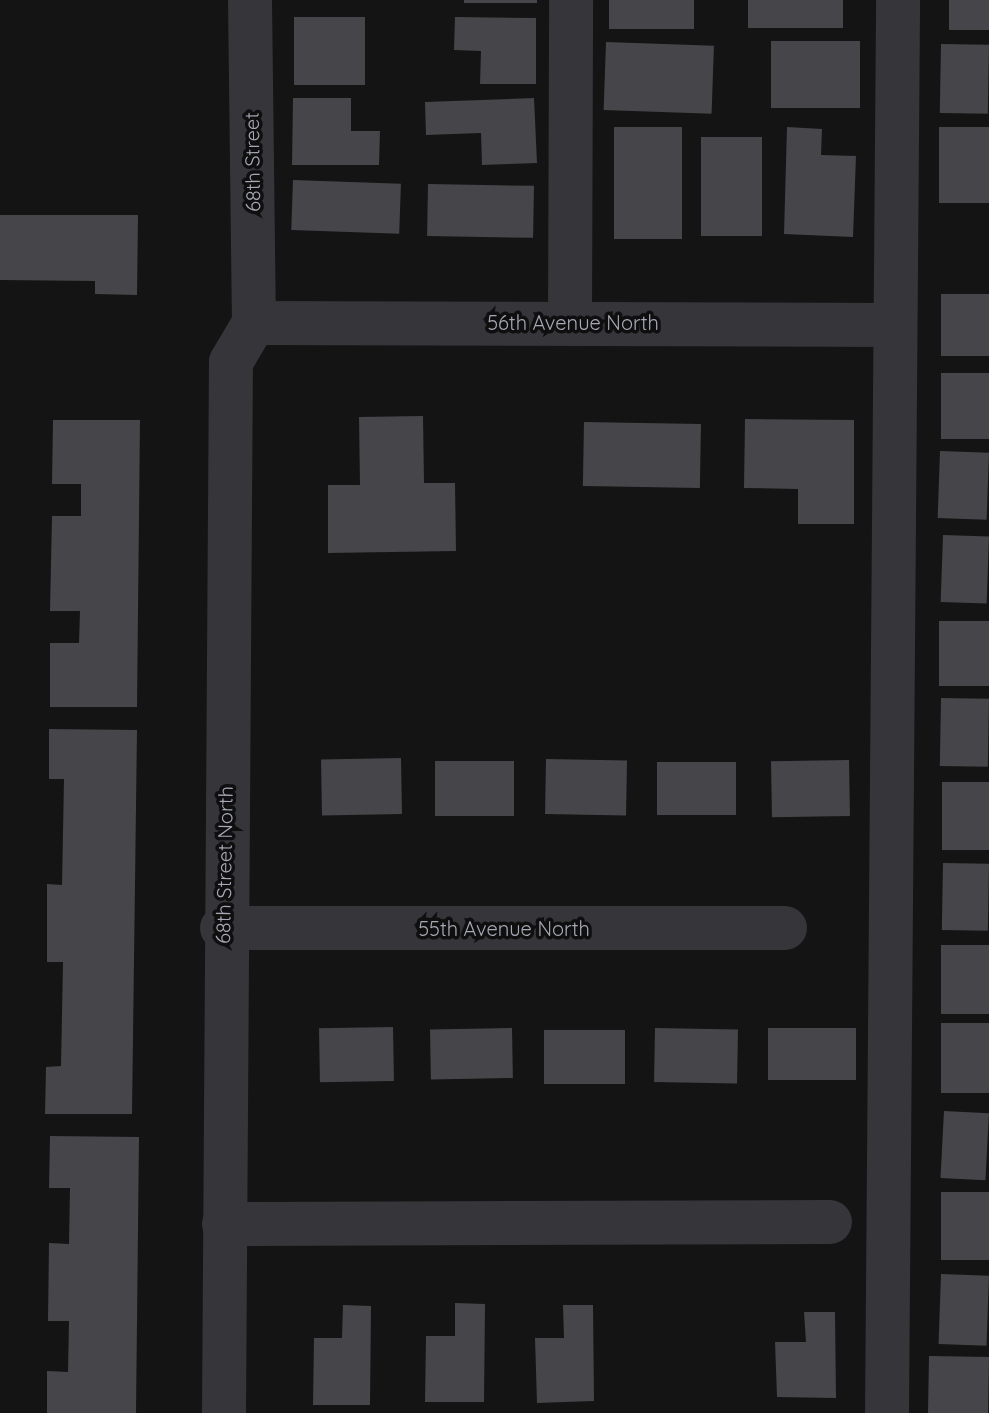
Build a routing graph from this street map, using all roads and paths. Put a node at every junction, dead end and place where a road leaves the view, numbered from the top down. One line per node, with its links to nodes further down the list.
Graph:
1 (250, 0): 5 (street, 68th Street)
2 (571, 0): 4 (street)
3 (898, 0): 6 (street)
4 (570, 321): 5 (street, 56th Avenue North); 6 (street, 56th Avenue North)
5 (254, 323): 7 (street, 68th Street North)
6 (891, 325): 12 (street)
7 (222, 928): 8 (street, 55th Avenue North); 10 (street, 68th Street North)
8 (785, 928)
9 (830, 1222): 10 (street)
10 (224, 1224): 11 (street, 68th Street North)
11 (224, 1413)
12 (887, 1413)

